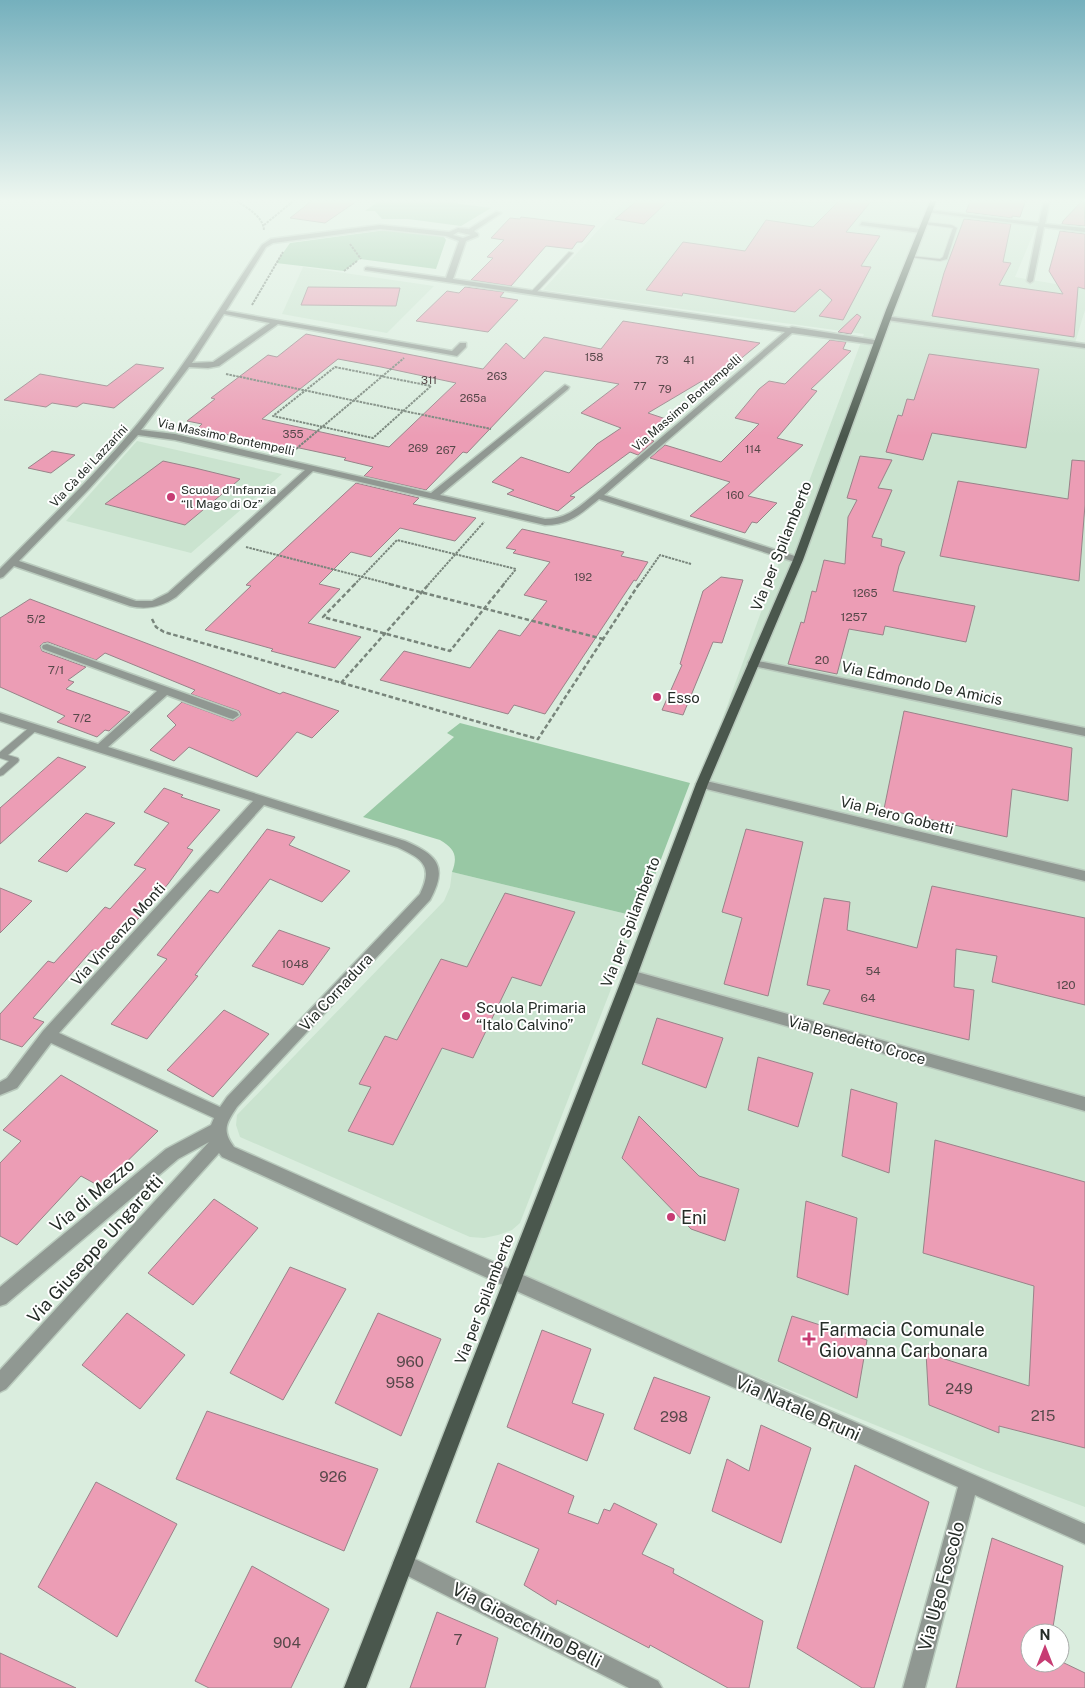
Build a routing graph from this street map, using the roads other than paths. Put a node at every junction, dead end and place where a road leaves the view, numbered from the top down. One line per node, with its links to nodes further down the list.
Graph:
1 (244, 278): 10 (street, Via Cà dei Lazzarini)
2 (427, 278): 7 (street)
3 (450, 278): 7 (street)
4 (547, 278): 9 (lane)
5 (903, 278): 11 (main road, Via per Spilamberto)
6 (1031, 278): 8 (street)
7 (449, 281): 9 (street)
8 (1030, 281)
9 (533, 293): 13 (street)
10 (222, 312): 12 (street); 17 (street, Via Cà dei Lazzarini)
11 (887, 318): 14 (main road, Via per Spilamberto); 16 (street)
12 (276, 322): 15 (street); 17 (street)
13 (792, 329): 14 (street); 22 (street, Via Massimo Bontempelli)
14 (878, 343): 23 (main road, Via per Spilamberto)
15 (463, 345)
16 (1085, 346)
17 (186, 365): 19 (street, Via Cà dei Lazzarini)
18 (564, 387): 21 (street)
19 (136, 432): 20 (street, Via Massimo Bontempelli); 24 (street, Via Cà dei Lazzarini)
20 (312, 468): 21 (street, Via Massimo Bontempelli); 24 (street, Via Massimo Bontempelli)
21 (433, 496): 22 (street, Via Massimo Bontempelli)
22 (598, 496): 23 (street)
23 (798, 560): 27 (main road, Via per Spilamberto)
24 (13, 562): 25 (street, Via Cà dei Lazzarini)
25 (0, 575)
26 (47, 647): 28 (street)
27 (753, 663): 32 (street, Via Edmondo De Amicis); 36 (main road, Via per Spilamberto)
28 (164, 691): 29 (street); 33 (street)
29 (233, 715)
30 (0, 717): 31 (street, Via Cornadura)
31 (34, 728): 33 (street, Via Cornadura); 34 (lane)
32 (1085, 732)
33 (99, 749): 37 (street, Via Cornadura)
34 (1, 755): 35 (lane)
35 (0, 772)
36 (702, 784): 38 (street, Via Piero Gobetti); 39 (main road, Via per Spilamberto)
37 (261, 800): 40 (street, Via Vincenzo Monti); 43 (street, Via Cornadura)
38 (1085, 876)
39 (630, 976): 42 (street, Via Benedetto Croce); 44 (main road, Via per Spilamberto)
40 (48, 1036): 41 (street, Via Vincenzo Monti); 43 (street)
41 (0, 1089)
42 (1085, 1104)
43 (220, 1129): 44 (street); 45 (street, Via di Mezzo); 46 (street, Via Giuseppe Ungaretti)
44 (511, 1280): 47 (street, Via Natale Bruni); 49 (main road, Via per Spilamberto)
45 (0, 1298)
46 (0, 1383)
47 (968, 1484): 48 (street, Via Natale Bruni); 52 (street, Via Ugo Foscolo)
48 (1085, 1534)
49 (403, 1563): 50 (main road, Via per Spilamberto); 51 (street, Via Gioacchino Belli)
50 (355, 1688)
51 (651, 1688)
52 (914, 1688)

